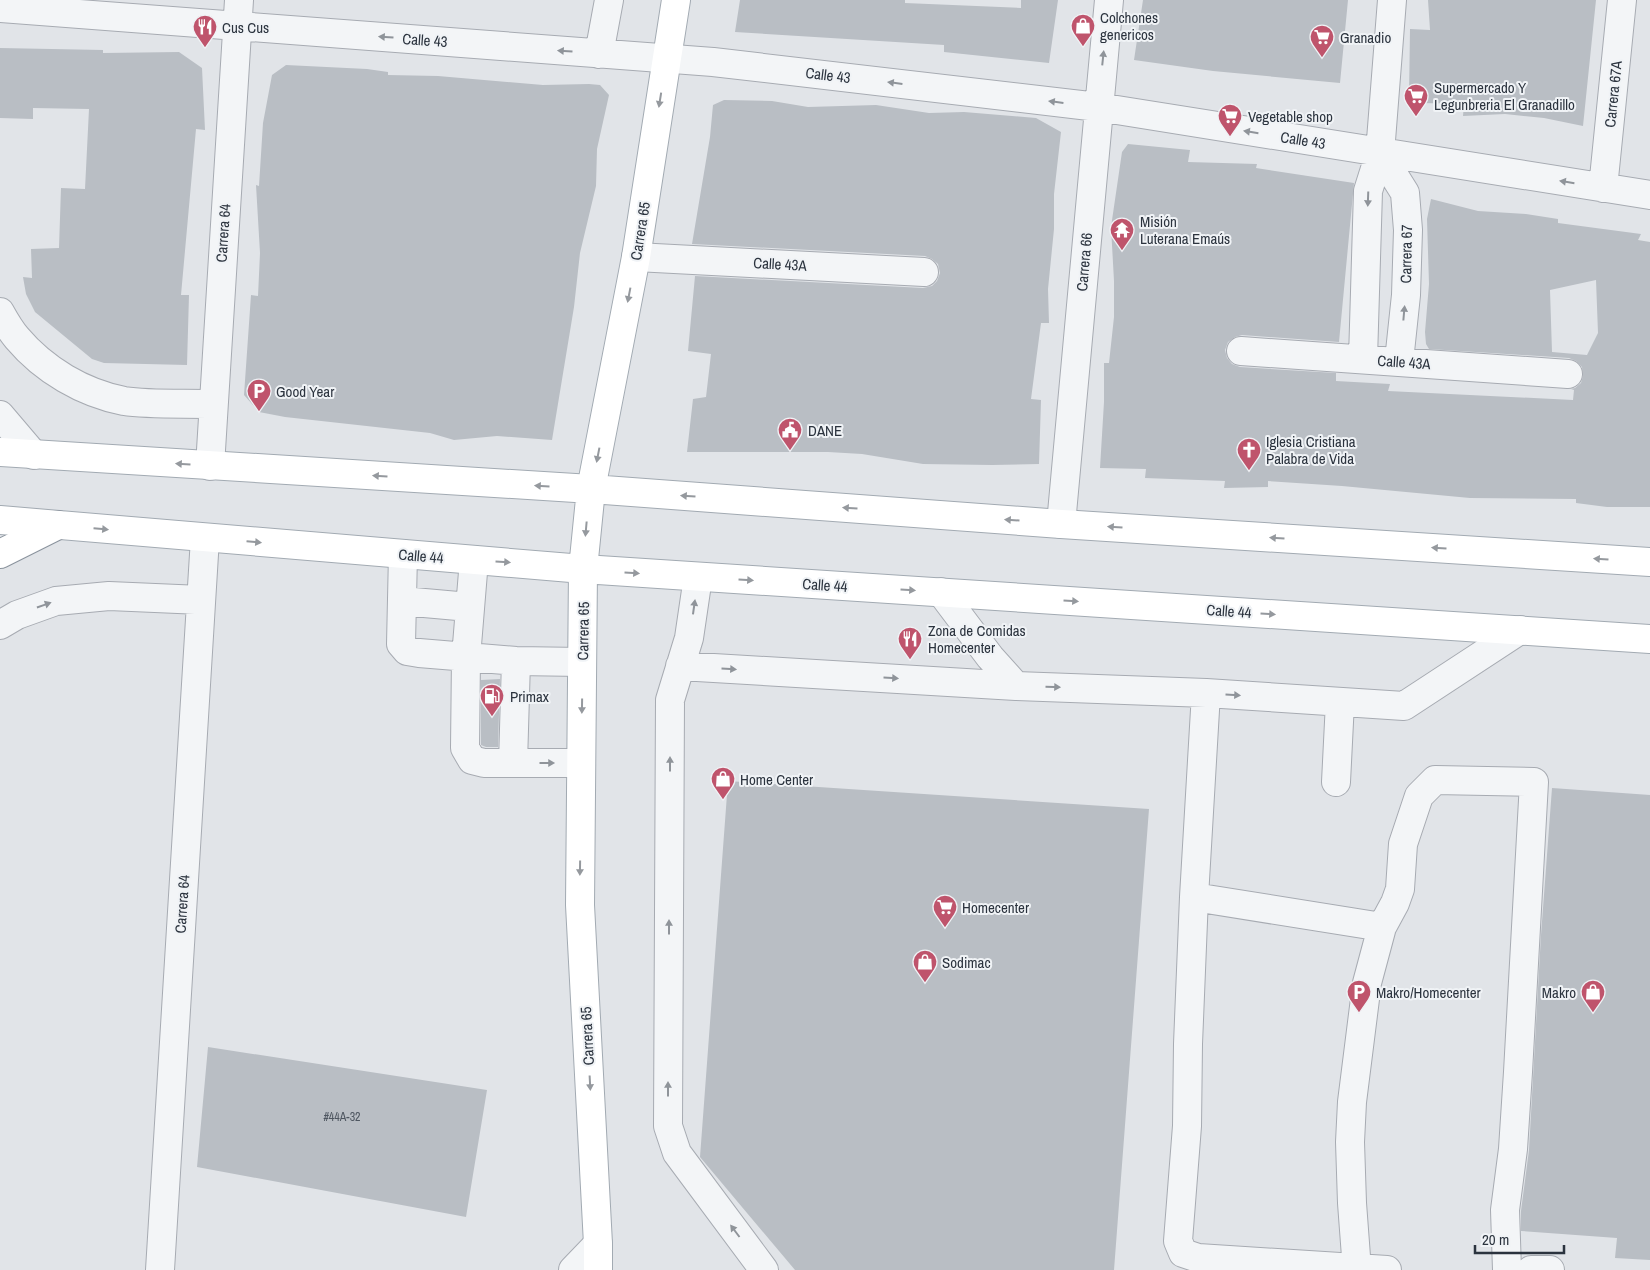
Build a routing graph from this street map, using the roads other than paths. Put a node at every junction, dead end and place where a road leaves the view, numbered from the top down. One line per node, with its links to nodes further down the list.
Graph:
1 (609, 0): 8 (street)
2 (676, 0): 9 (main road, Carrera 65)
3 (1109, 0): 10 (street, Carrera 66, one-way to 3)
4 (1392, 0): 11 (street)
5 (1622, 0): 12 (street, Carrera 67A)
6 (0, 8): 7 (street, Calle 43)
7 (237, 13): 8 (street, Calle 43, one-way to 7); 21 (street, Carrera 64)
8 (599, 54): 9 (street, Calle 43)
9 (666, 59): 10 (street, Calle 43, one-way to 9); 14 (main road, Carrera 65, one-way to 14)
10 (1098, 107): 11 (street, Calle 43, one-way to 10); 28 (street, Carrera 66)
11 (1380, 152): 12 (street, Calle 43, one-way to 11); 18 (street, one-way to 18); 19 (street, Carrera 67, one-way to 11)
12 (1603, 188): 13 (street, Calle 43)
13 (1650, 195)
14 (636, 257): 15 (street, Calle 43A); 26 (main road, Carrera 65, one-way to 26)
15 (924, 272)
16 (0, 312): 21 (street)
17 (1241, 351): 18 (street, Calle 43A)
18 (1363, 359): 19 (street, Calle 43A)
19 (1399, 362): 20 (street, Calle 43A)
20 (1568, 374)
21 (213, 404): 25 (street, Carrera 64)
22 (0, 414): 24 (street)
23 (0, 452): 24 (main road)
24 (34, 455): 25 (main road, one-way to 24)
25 (210, 466): 26 (main road, one-way to 25)
26 (591, 489): 28 (main road, one-way to 26); 35 (main road, Carrera 65, one-way to 35)
27 (0, 520): 29 (main road, Calle 44)
28 (1061, 524): 34 (main road, one-way to 28)
29 (58, 525): 30 (main road, Calle 44, one-way to 30); 31 (main road)
30 (205, 538): 32 (main road, Calle 44, one-way to 32); 38 (street, Carrera 64)
31 (0, 554)
32 (403, 554): 33 (main road, Calle 44); 39 (street)
33 (474, 560): 35 (main road, Calle 44, one-way to 35); 40 (street)
34 (1650, 562)
35 (583, 569): 36 (main road, Calle 44, one-way to 36); 46 (main road, Carrera 65)
36 (698, 577): 37 (main road, Calle 44, one-way to 37); 47 (street, one-way to 36)
37 (942, 592): 42 (main road, Calle 44, one-way to 42); 48 (street)
38 (201, 600): 41 (street, one-way to 38); 57 (street, Carrera 64)
39 (402, 602): 40 (street); 44 (street)
40 (469, 607): 44 (street)
41 (0, 625)
42 (1520, 630): 43 (main road, Calle 44); 50 (street)
43 (1650, 639)
44 (466, 657): 45 (street); 52 (street)
45 (516, 660): 46 (street); 52 (street)
46 (582, 662): 51 (main road, Carrera 65, one-way to 51)
47 (680, 666): 48 (street, one-way to 48); 59 (street, one-way to 47)
48 (1016, 686): 49 (street, one-way to 49)
49 (1206, 693): 50 (street, one-way to 50); 54 (street)
50 (1340, 702): 53 (street)
51 (581, 762): 52 (street, one-way to 51); 56 (main road, Carrera 65, one-way to 56)
52 (513, 763)
53 (1336, 782)
54 (1194, 898): 55 (street); 60 (street)
55 (1382, 927): 60 (street); 62 (street)
56 (598, 1257): 58 (street)
57 (160, 1270)
58 (573, 1270)
59 (764, 1270)
60 (1357, 1270): 61 (street)
61 (1387, 1270)
62 (1507, 1270)
63 (1531, 1270): 64 (street)
64 (1550, 1270)

